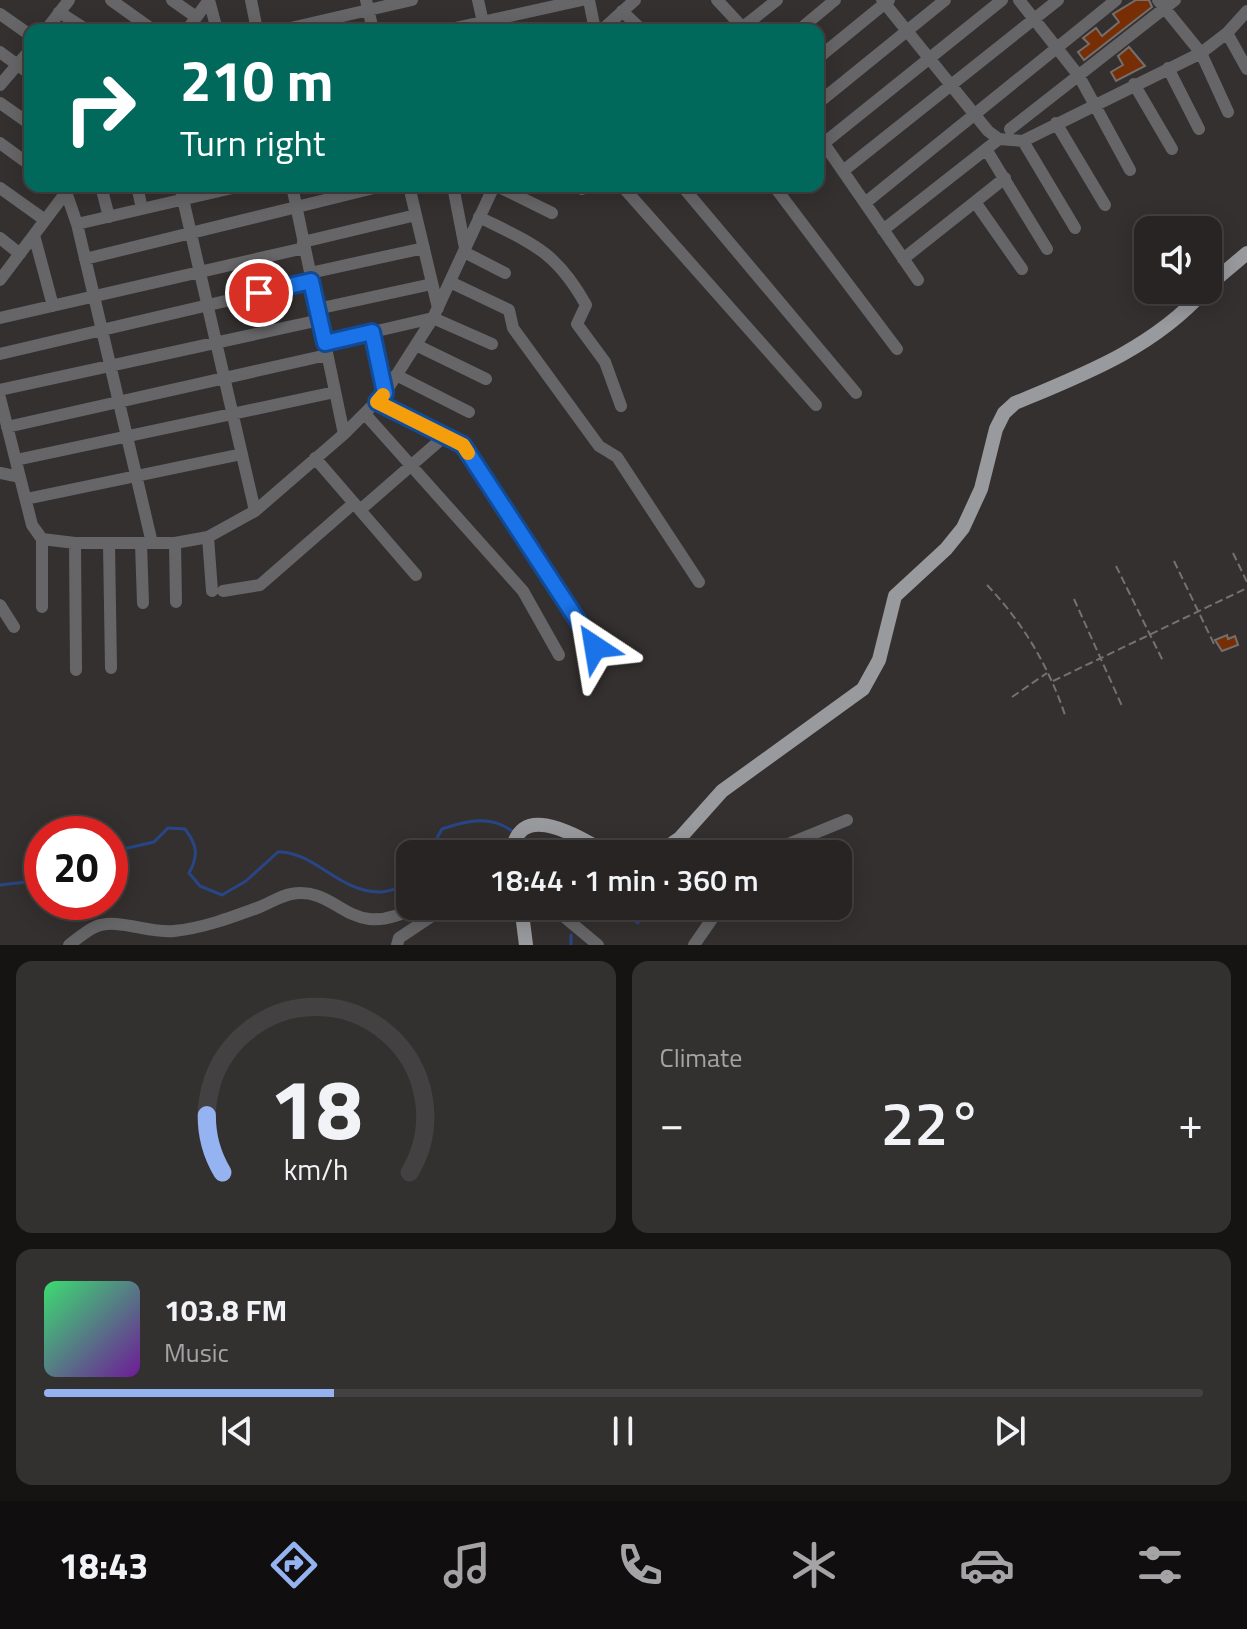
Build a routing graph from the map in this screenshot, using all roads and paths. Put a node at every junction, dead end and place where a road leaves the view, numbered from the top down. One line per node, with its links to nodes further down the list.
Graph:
1 (69, 0): 24 (street)
2 (111, 0): 30 (street)
3 (172, 0): 26 (street)
4 (209, 0): 26 (street); 32 (street)
5 (251, 0): 33 (street)
6 (412, 0): 21 (street)
7 (478, 0): 35 (street)
8 (582, 0): 36 (street)
9 (589, 0): 37 (street)
10 (635, 0): 22 (street)
11 (777, 0): 41 (street)
12 (835, 0): 42 (street)
13 (945, 0): 44 (street)
14 (1002, 0): 51 (street)
15 (1019, 0): 27 (street)
16 (1058, 0): 27 (street)
17 (1116, 0): 46 (street)
18 (885, 1): 44 (street); 48 (street)
19 (724, 2): 40 (street)
20 (1166, 3): 49 (street); 56 (street)
21 (367, 5): 34 (street)
22 (622, 11): 38 (street); 39 (street)
23 (1247, 11): 45 (street)
24 (59, 12): 28 (street); 29 (street)
25 (0, 14): 43 (street)
26 (196, 17): 31 (street)
27 (1034, 19): 46 (street); 59 (street)
28 (50, 24)
29 (78, 24)
30 (145, 24)
31 (191, 24)
32 (215, 24)
33 (256, 24)
34 (302, 24)
35 (484, 24)
36 (492, 24)
37 (594, 24)
38 (608, 24)
39 (636, 24)
40 (741, 24)
41 (749, 24)
42 (806, 24)
43 (24, 31)
44 (908, 31): 51 (street); 60 (street)
45 (1227, 33): 49 (street); 54 (street)
46 (1057, 48): 56 (street); 64 (street)
47 (0, 52): 52 (street)
48 (824, 53)
49 (1201, 53): 53 (street); 63 (street)
50 (24, 57): 52 (street)
51 (930, 58): 59 (street); 69 (street)
52 (17, 65): 55 (street); 58 (street)
53 (1168, 68): 57 (street); 68 (street)
54 (1247, 69)
55 (24, 70)
56 (1079, 76): 62 (street); 67 (street)
57 (1134, 84): 62 (street); 75 (street)
58 (0, 85)
59 (951, 85): 64 (street); 78 (street)
60 (824, 98)
61 (0, 103): 65 (street)
62 (1095, 103): 66 (street); 77 (street)
63 (1228, 112)
64 (975, 114): 70 (street); 98 (street)
65 (24, 120)
66 (1056, 123): 71 (street); 99 (street)
67 (1010, 129)
68 (1199, 129)
69 (824, 137)
70 (999, 139): 71 (street); 74 (street)
71 (1023, 141): 108 (street)
72 (0, 143): 76 (street)
73 (824, 143): 78 (street)
74 (986, 149): 79 (street); 109 (street)
75 (1172, 149)
76 (24, 161)
77 (1130, 170)
78 (843, 171): 98 (street)
79 (1005, 178): 97 (street); 115 (street)
80 (0, 188): 106 (street)
81 (62, 192): 106 (street)
82 (66, 192): 107 (street)
83 (103, 192): 104 (street)
84 (138, 192): 101 (street)
85 (181, 192): 96 (street)
86 (216, 192): 96 (street)
87 (293, 192): 100 (street)
88 (358, 192): 100 (street)
89 (410, 192): 103 (street)
90 (454, 192): 116 (street)
91 (492, 192): 105 (street)
92 (508, 192): 102 (street)
93 (627, 192): 155 (street)
94 (687, 192): 151 (street)
95 (779, 192): 143 (street)
96 (183, 200): 101 (street); 111 (street)
97 (975, 202): 120 (street); 121 (street)
98 (865, 203): 109 (street)
99 (1105, 205)
100 (297, 207): 111 (street); 113 (street)
101 (142, 209): 104 (street)
102 (552, 213)
103 (416, 215): 113 (street); 114 (street)
104 (109, 217): 107 (street)
105 (479, 217): 116 (street); 156 (street)
106 (45, 220): 110 (street)
107 (77, 224): 119 (street)
108 (1075, 228)
109 (883, 230): 120 (street)
110 (34, 235): 118 (street); 133 (street)
111 (191, 235): 119 (street); 122 (street)
112 (0, 238): 118 (street)
113 (304, 245): 122 (street); 125 (street)
114 (424, 248): 125 (street); 129 (street)
115 (1047, 249)
116 (465, 250): 123 (street); 128 (street)
117 (1247, 253): 124 (main road)
118 (20, 254): 126 (street)
119 (85, 259): 130 (street)
120 (903, 259): 127 (street)
121 (1022, 269)
122 (200, 272): 130 (street); 132 (street)
123 (505, 273)
124 (1222, 274)
125 (310, 277): 132 (street); 135 (street)
126 (0, 280)
127 (918, 280)
128 (450, 282): 134 (street); 184 (street)
129 (432, 284): 134 (street); 135 (street)
130 (94, 296): 133 (street); 137 (street)
131 (1191, 304): 211 (main road)
132 (208, 305): 137 (street); 139 (street)
133 (53, 306): 136 (street)
134 (435, 313): 138 (street); 140 (street); 141 (street)
135 (318, 314): 139 (street); 142 (street)
136 (0, 318)
137 (102, 330): 144 (street); 145 (street)
138 (372, 332): 142 (street); 153 (street)
139 (216, 343): 145 (street); 147 (street)
140 (492, 344)
141 (416, 345): 146 (street); 148 (street)
142 (326, 349): 147 (street); 150 (street)
143 (897, 349)
144 (0, 354)
145 (110, 366): 149 (street); 154 (street)
146 (396, 375): 153 (street); 157 (street)
147 (224, 378): 154 (street); 158 (street)
148 (486, 379)
149 (0, 390)
150 (335, 392): 158 (street); 161 (street)
151 (856, 393)
152 (0, 398): 160 (street)
153 (381, 398): 159 (street); 162 (street)
154 (119, 402): 160 (street); 163 (street)
155 (816, 405)
156 (621, 406)
157 (469, 412)
158 (233, 414): 163 (street); 164 (street)
159 (365, 414): 161 (street); 167 (street)
160 (7, 427): 166 (street)
161 (344, 434): 165 (street)
162 (445, 436): 167 (street); 197 (street)
163 (127, 437): 166 (street); 169 (street)
164 (242, 454): 169 (street); 173 (street)
165 (315, 458): 172 (street); 173 (street)
166 (16, 460): 170 (street)
167 (412, 468): 172 (street); 198 (street)
168 (0, 473): 170 (street)
169 (136, 476): 171 (street); 179 (street)
170 (20, 477): 171 (street)
171 (26, 499): 175 (street)
172 (357, 506): 174 (street); 183 (street)
173 (255, 511): 174 (street)
174 (208, 537): 177 (street)
175 (42, 539): 176 (street); 192 (street)
176 (75, 543): 178 (street); 202 (street)
177 (175, 543): 179 (street); 189 (street)
178 (109, 544): 179 (street); 201 (street)
179 (146, 544): 190 (street)
180 (1233, 553): 185 (path)
181 (1174, 561): 193 (path)
182 (1116, 566): 195 (path)
183 (416, 575)
184 (699, 582)
185 (1247, 582)
186 (987, 585): 203 (path)
187 (1247, 588): 193 (path)
188 (1074, 599): 199 (path)
189 (176, 602)
190 (143, 603)
191 (0, 605): 194 (street)
192 (42, 607)
193 (1200, 613): 195 (path); 196 (path)
194 (14, 627)
195 (1151, 635): 199 (path); 200 (path)
196 (1214, 644)
197 (595, 647)
198 (559, 655)
199 (1101, 658): 204 (path); 206 (path)
200 (1163, 661)
201 (111, 668)
202 (76, 670)
203 (1048, 672): 204 (path); 205 (path)
204 (1053, 681): 207 (path)
205 (1012, 697)
206 (1122, 706)
207 (1065, 715)
208 (847, 820): 212 (street)
209 (519, 840): 210 (main road)
210 (585, 840)
211 (677, 840)
212 (798, 840)
213 (396, 919): 218 (street)
214 (426, 920): 219 (street)
215 (523, 920): 220 (main road)
216 (568, 920): 221 (street)
217 (711, 920): 222 (street)
218 (69, 945)
219 (397, 945)
220 (526, 945)
221 (598, 945)
222 (694, 945)

